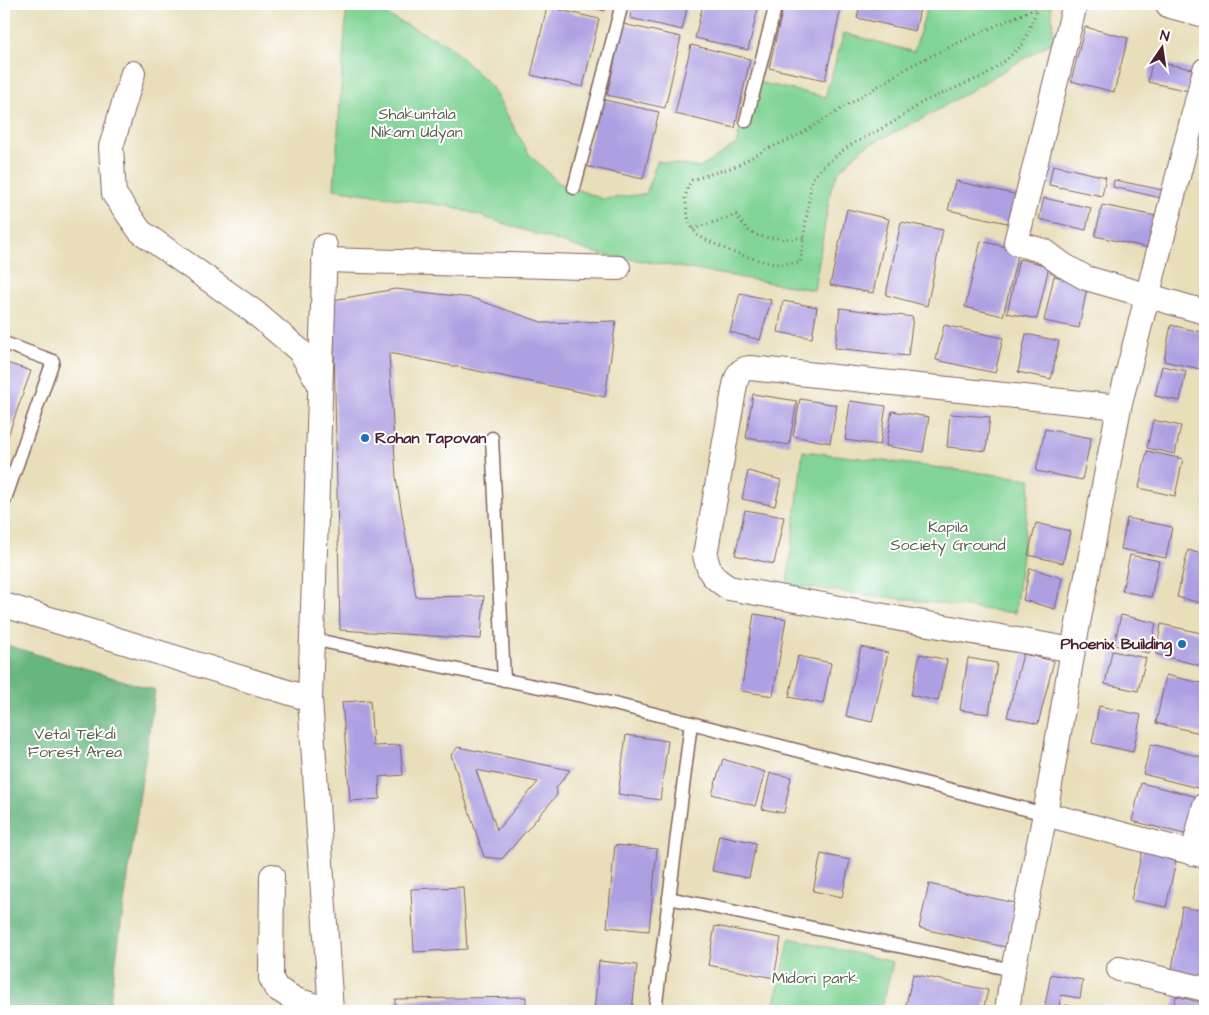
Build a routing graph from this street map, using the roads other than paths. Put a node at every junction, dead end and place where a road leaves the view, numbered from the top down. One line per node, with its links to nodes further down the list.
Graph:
1 (622, 4): 9 (lane)
2 (776, 4): 8 (lane)
3 (1075, 4): 11 (street)
4 (1170, 4): 5 (street)
5 (1205, 13)
6 (1205, 70): 11 (street)
7 (133, 72): 14 (street)
8 (746, 121)
9 (574, 188)
10 (618, 268): 14 (street)
11 (1147, 295): 12 (street); 15 (street)
12 (1205, 312)
13 (4, 343): 17 (lane)
14 (320, 385): 19 (street)
15 (1119, 407): 20 (street); 20 (street)
16 (492, 438): 21 (lane)
17 (4, 502)
18 (4, 604): 22 (street)
19 (312, 639): 21 (lane); 22 (street)
20 (1073, 650): 25 (street)
21 (504, 680): 23 (lane)
22 (310, 699): 32 (street)
23 (691, 723): 25 (lane); 28 (lane)
24 (1205, 805): 26 (street)
25 (1045, 814): 26 (street); 30 (street)
26 (1199, 854)
27 (272, 876): 32 (street)
28 (669, 898): 30 (lane); 33 (lane)
29 (1119, 969): 31 (street)
30 (1013, 970): 34 (street)
31 (1205, 989)
32 (331, 1011)
33 (655, 1011)
34 (1007, 1011)

